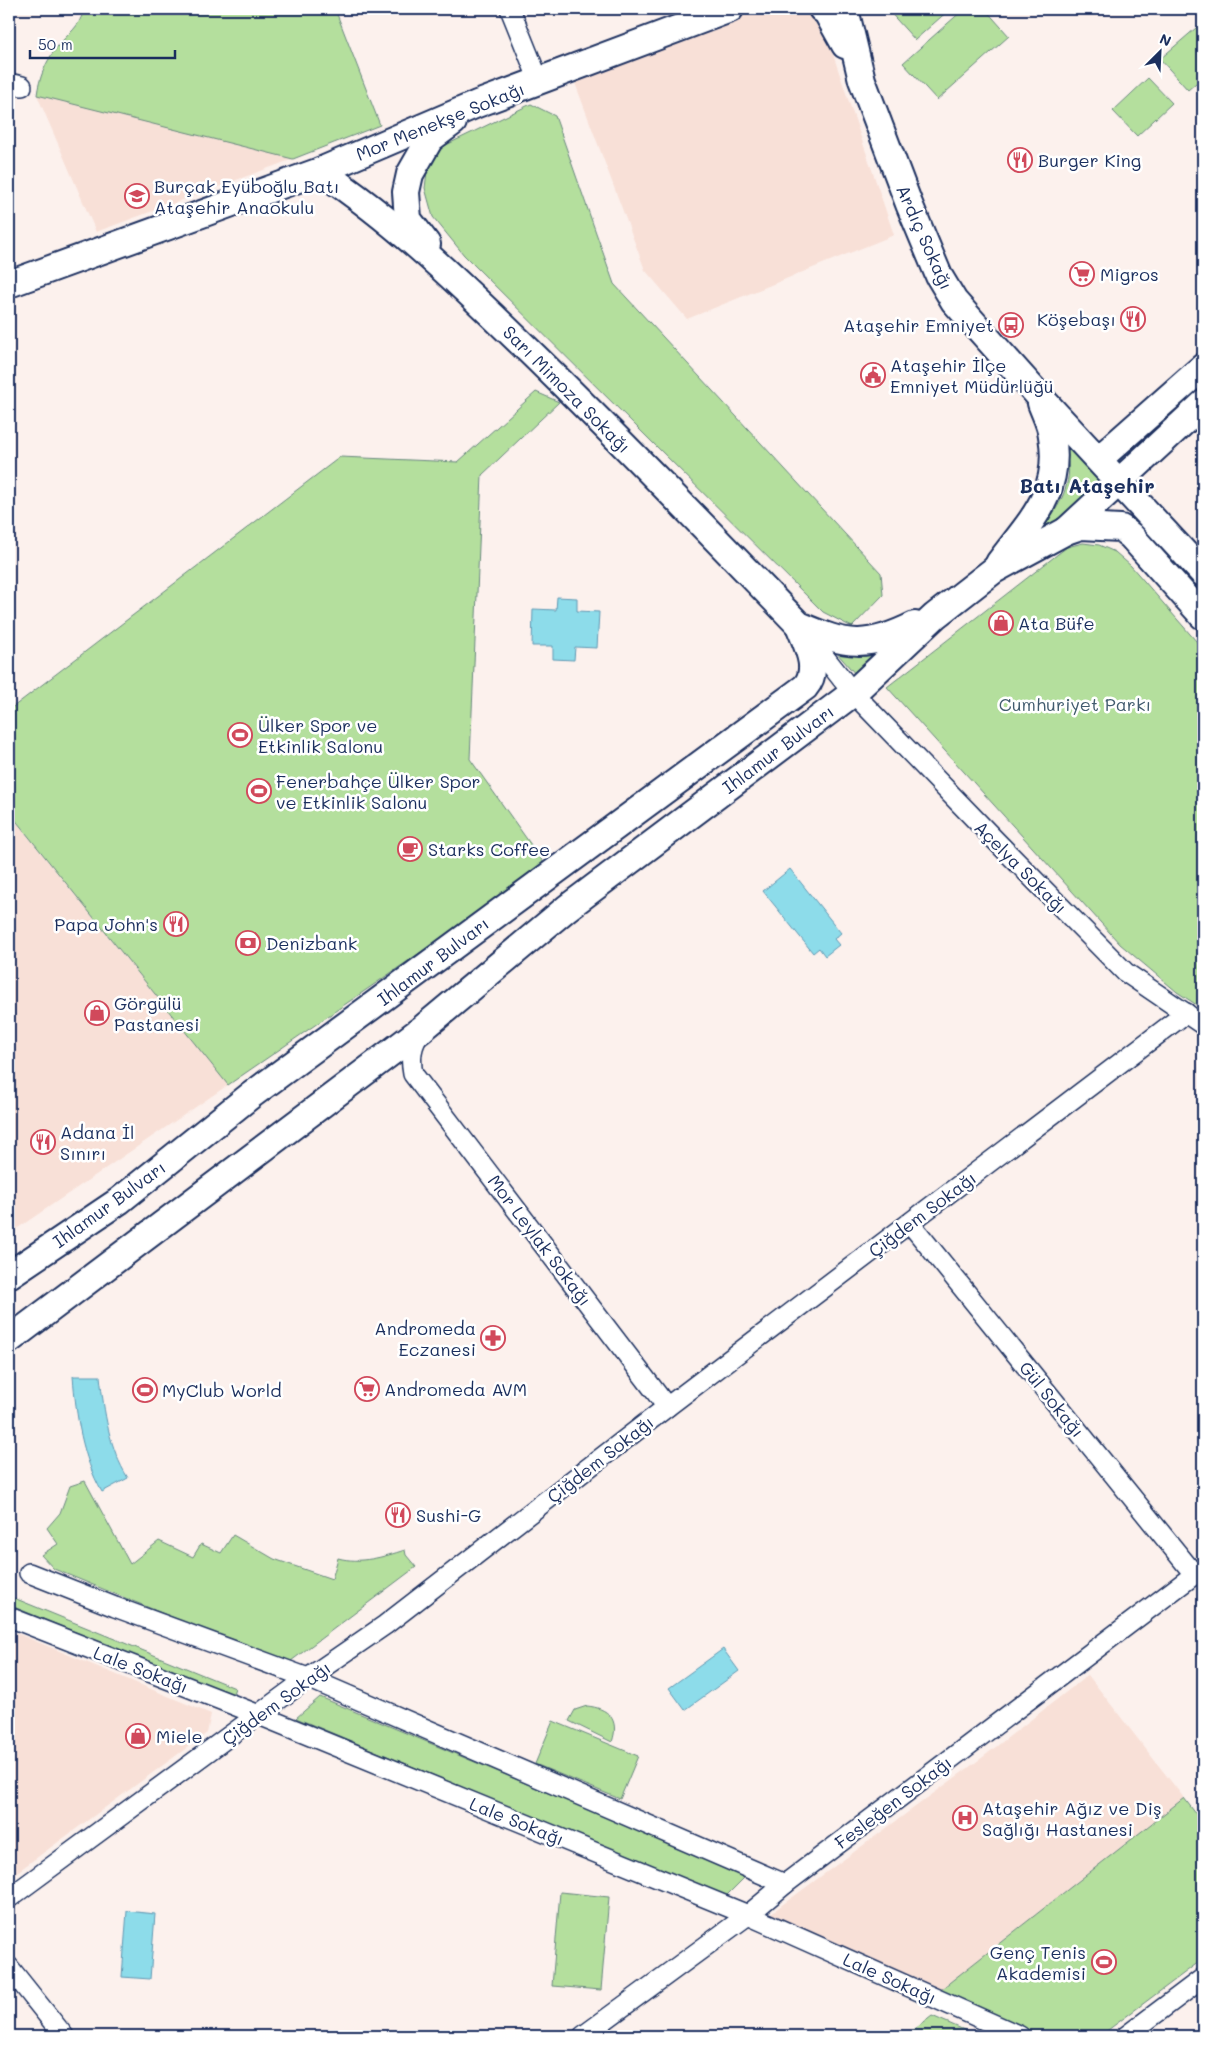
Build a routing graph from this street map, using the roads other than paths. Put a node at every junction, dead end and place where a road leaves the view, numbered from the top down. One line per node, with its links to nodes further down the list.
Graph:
1 (510, 9): 6 (street)
2 (730, 9): 6 (main road, Mor Menekşe Sokağı)
3 (822, 9): 5 (main road)
4 (845, 9): 5 (main road, Ardıç Sokağı)
5 (860, 72): 12 (main road, Ardıç Sokağı)
6 (539, 81): 7 (main road, Mor Menekşe Sokağı)
7 (478, 104): 8 (main road, Mor Menekşe Sokağı); 9 (main road)
8 (320, 171): 9 (main road, Sarı Mimoza Sokağı); 10 (main road, Mor Menekşe Sokağı)
9 (450, 274): 21 (main road, Sarı Mimoza Sokağı)
10 (9, 284)
11 (1203, 367): 14 (main road)
12 (1039, 396): 14 (main road); 17 (main road, Ardıç Sokağı)
13 (1203, 404): 15 (main road)
14 (1099, 460): 15 (main road)
15 (1119, 482): 16 (main road); 18 (main road)
16 (1066, 531): 17 (main road, Ihlamur Bulvarı); 20 (main road)
17 (994, 570): 19 (main road, Ihlamur Bulvarı)
18 (1203, 573)
19 (935, 616): 21 (main road); 22 (main road, Ihlamur Bulvarı)
20 (1203, 616)
21 (799, 625): 22 (street, Açelya Sokağı); 28 (main road, Ihlamur Bulvarı)
22 (853, 693): 23 (street, Açelya Sokağı); 25 (main road, Ihlamur Bulvarı)
23 (1186, 1013): 24 (street, Açelya Sokağı); 27 (street, Çiğdem Sokağı)
24 (1203, 1025)
25 (422, 1029): 26 (street, Ihlamur Bulvarı); 30 (main road, Ihlamur Bulvarı)
26 (412, 1074): 31 (street, Mor Leylak Sokağı)
27 (910, 1223): 31 (street, Çiğdem Sokağı); 32 (street, Gül Sokağı)
28 (21, 1258): 29 (main road, Ihlamur Bulvarı)
29 (9, 1275)
30 (9, 1340)
31 (667, 1407): 35 (street, Çiğdem Sokağı)
32 (1199, 1571): 37 (street, Fesleğen Sokağı)
33 (28, 1573): 35 (street)
34 (9, 1617): 36 (street, Lale Sokağı)
35 (308, 1678): 36 (street, Çiğdem Sokağı); 37 (street)
36 (259, 1715): 38 (street, Çiğdem Sokağı); 39 (street, Lale Sokağı)
37 (785, 1884): 39 (street, Fesleğen Sokağı)
38 (9, 1898)
39 (748, 1915): 43 (street, Fesleğen Sokağı); 44 (street, Lale Sokağı)
40 (9, 1967): 42 (street)
41 (1203, 1978): 45 (street)
42 (64, 2036)
43 (583, 2036)
44 (1020, 2036)
45 (1126, 2036)

